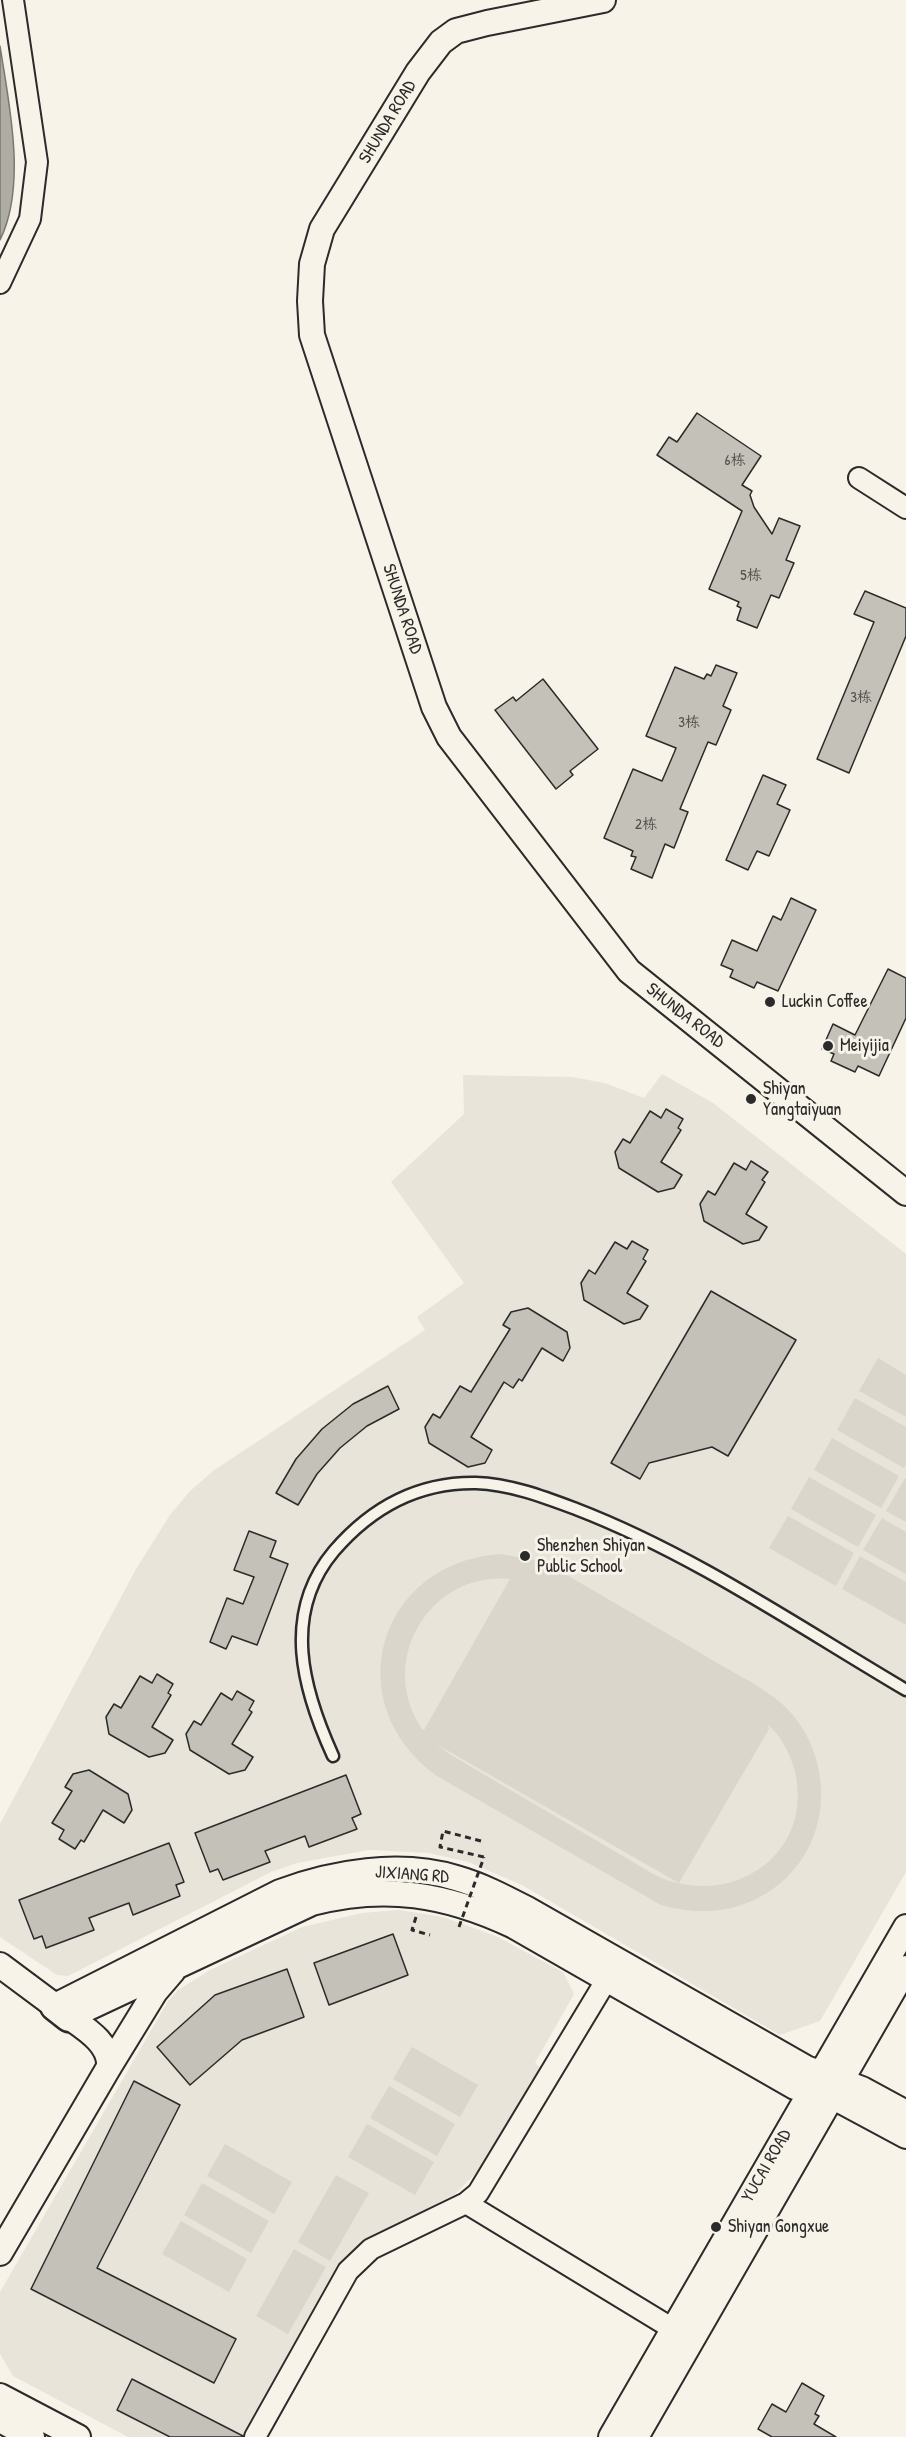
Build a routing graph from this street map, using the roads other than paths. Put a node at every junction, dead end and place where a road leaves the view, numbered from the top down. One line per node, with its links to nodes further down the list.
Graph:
1 (13, 0): 3 (street)
2 (603, 0): 6 (street, SHUNDA ROAD)
3 (0, 283)
4 (859, 478): 5 (street)
5 (906, 508)
6 (903, 1182)
7 (906, 1690): 8 (lane)
8 (333, 1756)
9 (906, 1927): 16 (street, YUCAI ROAD)
10 (0, 1965): 14 (street)
11 (178, 1965): 13 (street, JIXIANG RD); 14 (street, JIXIANG RD); 15 (street)
12 (906, 1968): 16 (street, YUCAI ROAD)
13 (608, 1979): 16 (street, JIXIANG RD); 19 (street)
14 (62, 2012): 15 (street); 16 (street, JIXIANG RD)
15 (108, 2067): 20 (street)
16 (825, 2087): 17 (street); 18 (street); 21 (street, YUCAI ROAD); 28 (street, YUCAI ROAD)
17 (906, 2113)
18 (906, 2136)
19 (466, 2204): 21 (street); 26 (street)
20 (0, 2253)
21 (673, 2329): 27 (street, YUCAI ROAD)
22 (0, 2396): 25 (street)
23 (0, 2420): 24 (street)
24 (33, 2437)
25 (78, 2437)
26 (255, 2437)
27 (611, 2437)
28 (636, 2437)

